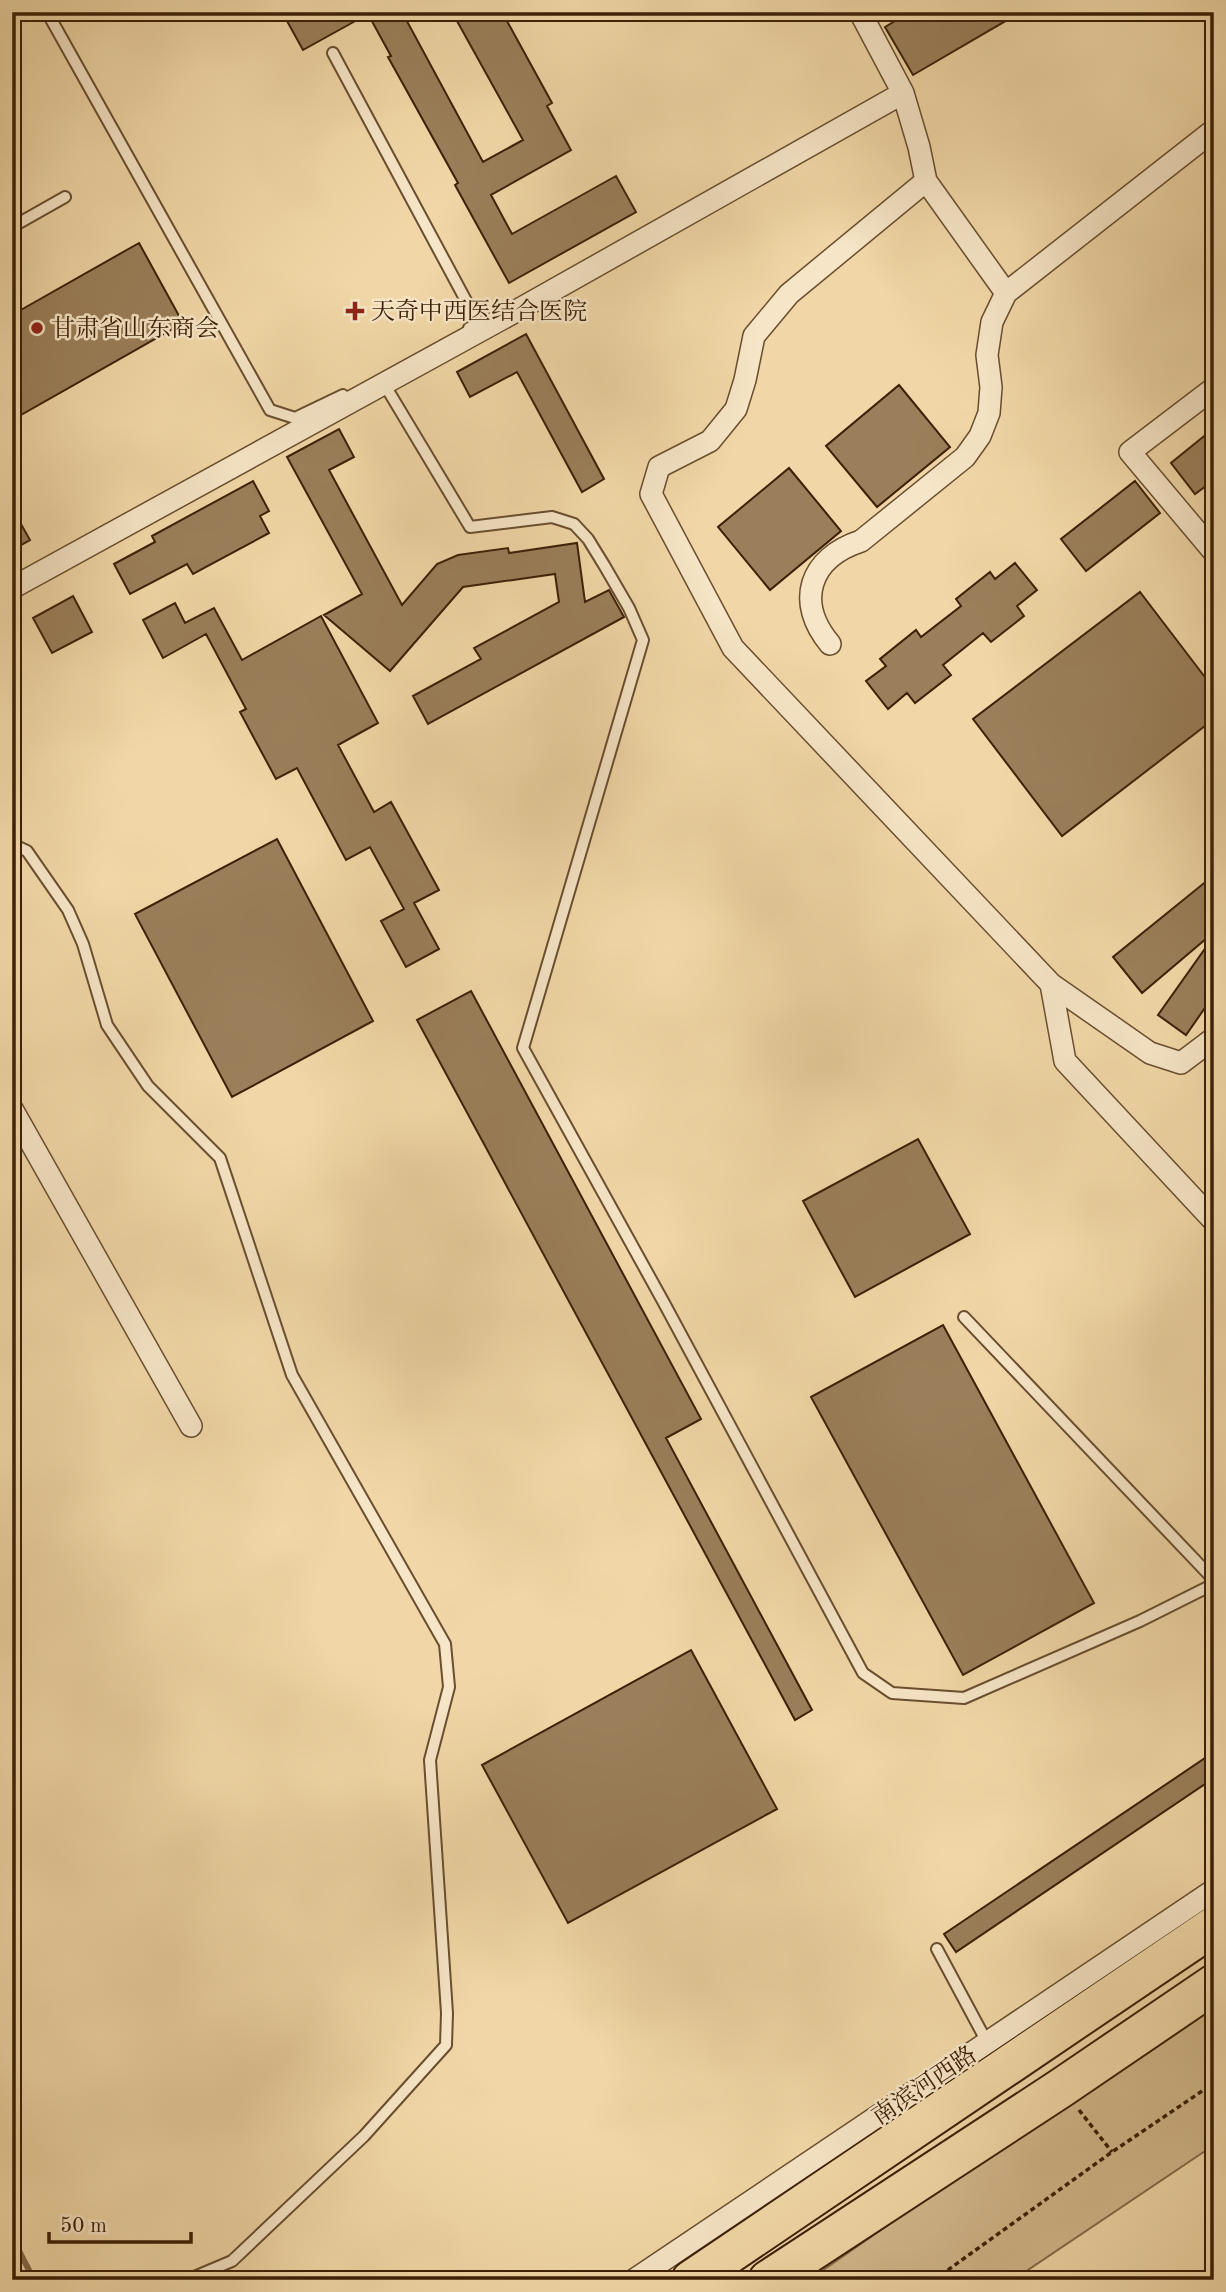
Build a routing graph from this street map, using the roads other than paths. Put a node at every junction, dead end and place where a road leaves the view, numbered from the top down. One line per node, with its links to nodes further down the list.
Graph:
1 (47, 12): 10 (lane)
2 (860, 12): 4 (street)
3 (333, 53): 10 (lane)
4 (903, 93): 6 (street); 10 (street)
5 (1214, 130): 9 (street)
6 (926, 181): 9 (street); 16 (street)
7 (65, 197): 8 (lane)
8 (12, 227)
9 (1006, 293): 14 (street)
10 (382, 380): 13 (street); 22 (lane)
11 (1214, 388): 12 (street)
12 (1214, 552)
13 (12, 588)
14 (830, 644)
15 (12, 844): 28 (lane)
16 (1051, 984): 17 (street); 19 (street)
17 (1214, 1038)
18 (12, 1109): 21 (street)
19 (1214, 1221)
20 (964, 1317): 22 (lane)
21 (191, 1426)
22 (1214, 1582)
23 (1214, 1889): 27 (street, 南滨河西路)
24 (1214, 1926): 27 (highway, 南滨河西路)
25 (937, 1949): 27 (lane)
26 (1214, 1984): 27 (highway, 南滨河西路)
27 (1003, 2074): 29 (street, 南滨河西路); 30 (highway, 南滨河西路); 31 (highway, 南滨河西路)
28 (187, 2280)
29 (634, 2280)
30 (691, 2280)
31 (768, 2280)

